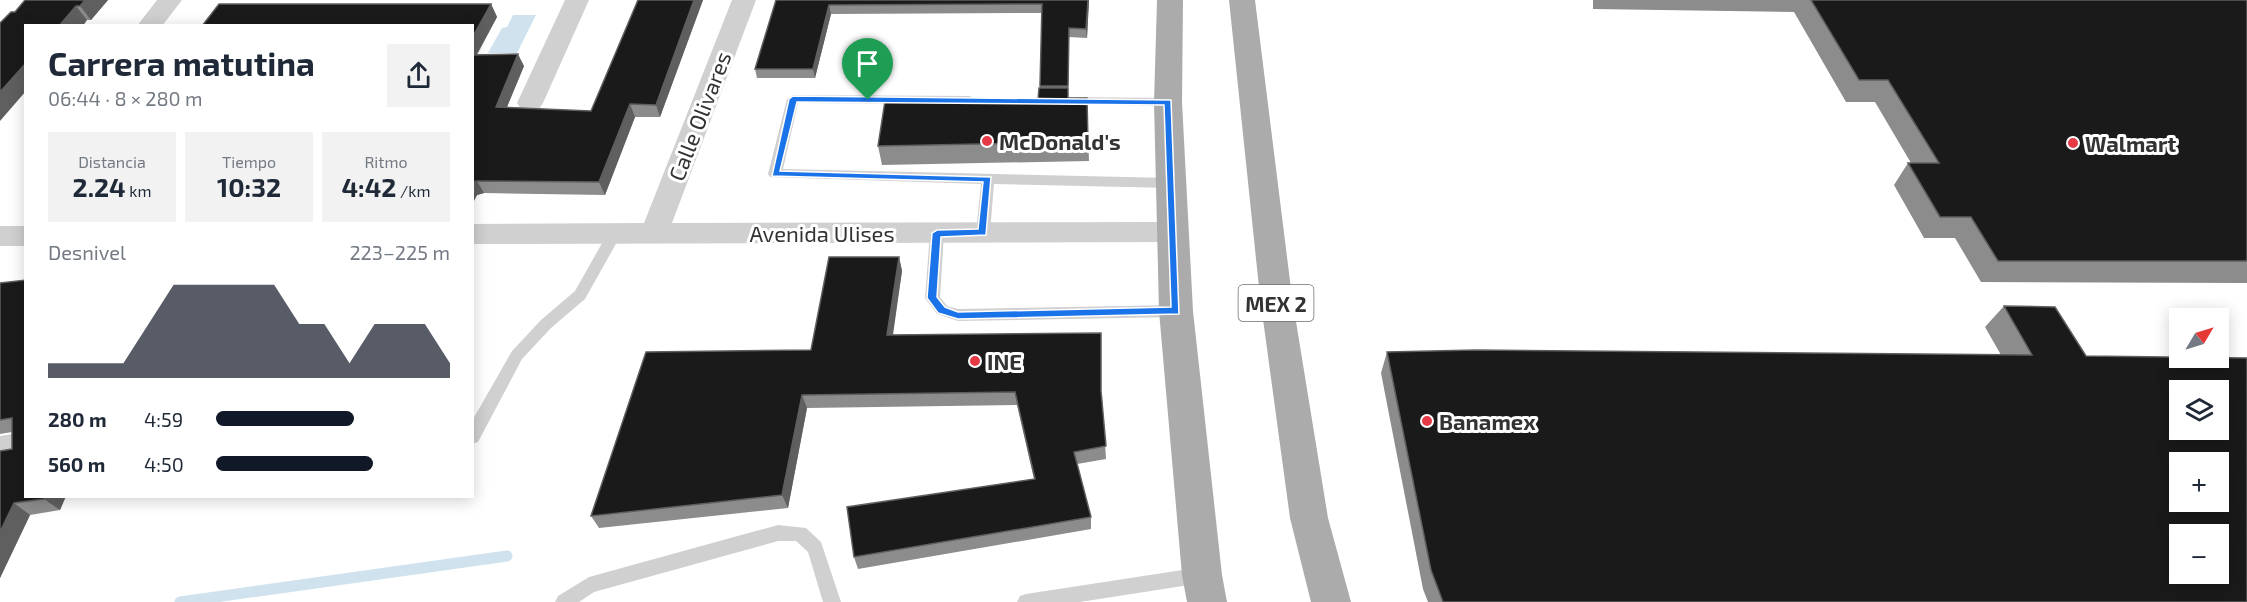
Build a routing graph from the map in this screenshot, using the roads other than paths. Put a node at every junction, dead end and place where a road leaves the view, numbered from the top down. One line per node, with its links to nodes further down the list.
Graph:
1 (170, 0): 6 (street)
2 (577, 0): 10 (street)
3 (744, 0): 16 (street, Calle Olivares)
4 (1170, 0): 9 (main road)
5 (1242, 0): 29 (main road, MEX 2)
6 (152, 24)
7 (981, 100): 11 (lane)
8 (1051, 101): 9 (lane)
9 (1168, 102): 12 (main road)
10 (530, 103)
11 (988, 179): 12 (lane); 13 (lane)
12 (1170, 183): 14 (main road)
13 (982, 232): 14 (street, Avenida Ulises); 17 (street, Avenida Ulises)
14 (1172, 232): 21 (main road)
15 (615, 233): 16 (street, Avenida Ulises); 18 (street, Avenida Ulises); 22 (lane)
16 (654, 233): 17 (street, Avenida Ulises)
17 (937, 233): 21 (lane)
18 (474, 234)
19 (0, 236): 20 (street)
20 (24, 236)
21 (1176, 311): 25 (main road)
22 (474, 434)
23 (24, 446): 24 (street)
24 (0, 450)
25 (1205, 589): 28 (lane)
26 (564, 602): 27 (lane)
27 (832, 602)
28 (1026, 602)
29 (1331, 602)

